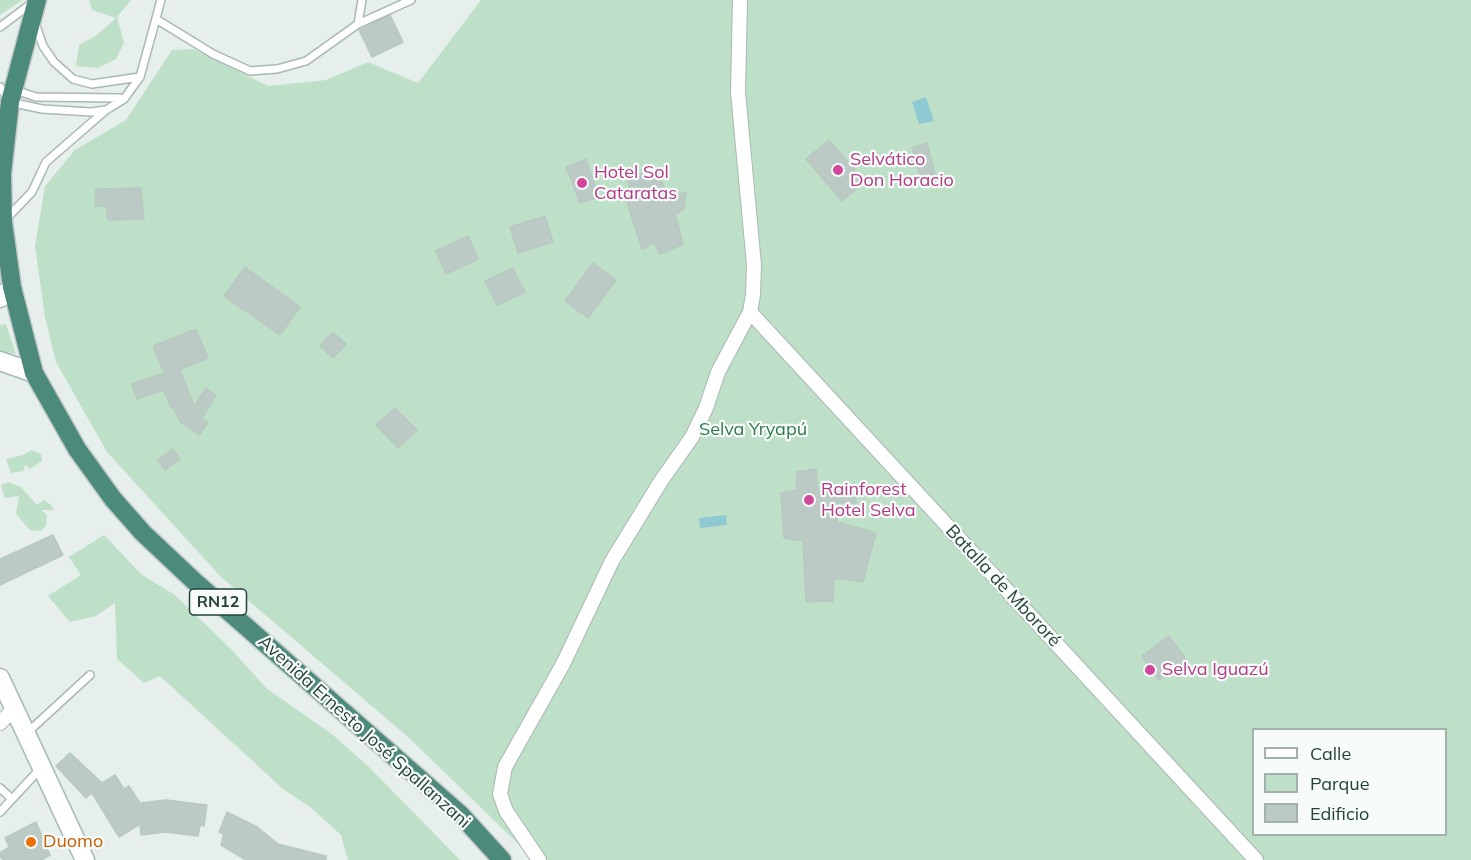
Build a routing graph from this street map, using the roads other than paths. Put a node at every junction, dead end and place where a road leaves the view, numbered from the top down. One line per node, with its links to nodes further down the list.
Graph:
1 (161, 0): 6 (lane)
2 (362, 0): 7 (lane)
3 (411, 0): 7 (lane)
4 (740, 0): 15 (street)
5 (35, 5): 8 (lane); 9 (lane); 10 (highway, Avenida Ernesto José Spallanzani / RN12)
6 (156, 19): 7 (lane); 9 (lane)
7 (358, 24)
8 (0, 27)
9 (140, 77): 11 (lane)
10 (8, 93): 11 (lane); 12 (lane); 13 (highway, Avenida Ernesto José Spallanzani / RN12)
11 (123, 98): 12 (lane)
12 (106, 110): 13 (lane)
13 (3, 222): 14 (highway, Avenida Ernesto José Spallanzani / RN12)
14 (6, 293): 17 (highway, Avenida Ernesto José Spallanzani / RN12)
15 (750, 312): 29 (street); 30 (street, Batalla de Mbororé)
16 (0, 362): 17 (main road)
17 (34, 373): 28 (highway, Avenida Ernesto José Spallanzani / RN12)
18 (90, 675): 22 (lane)
19 (0, 678): 20 (main road)
20 (14, 709): 21 (street); 22 (main road)
21 (0, 723)
22 (26, 734): 23 (main road)
23 (42, 767): 25 (lane); 27 (main road)
24 (0, 788): 25 (lane)
25 (12, 799): 26 (lane)
26 (0, 812)
27 (85, 860)
28 (502, 860)
29 (539, 860)
30 (1256, 860)

